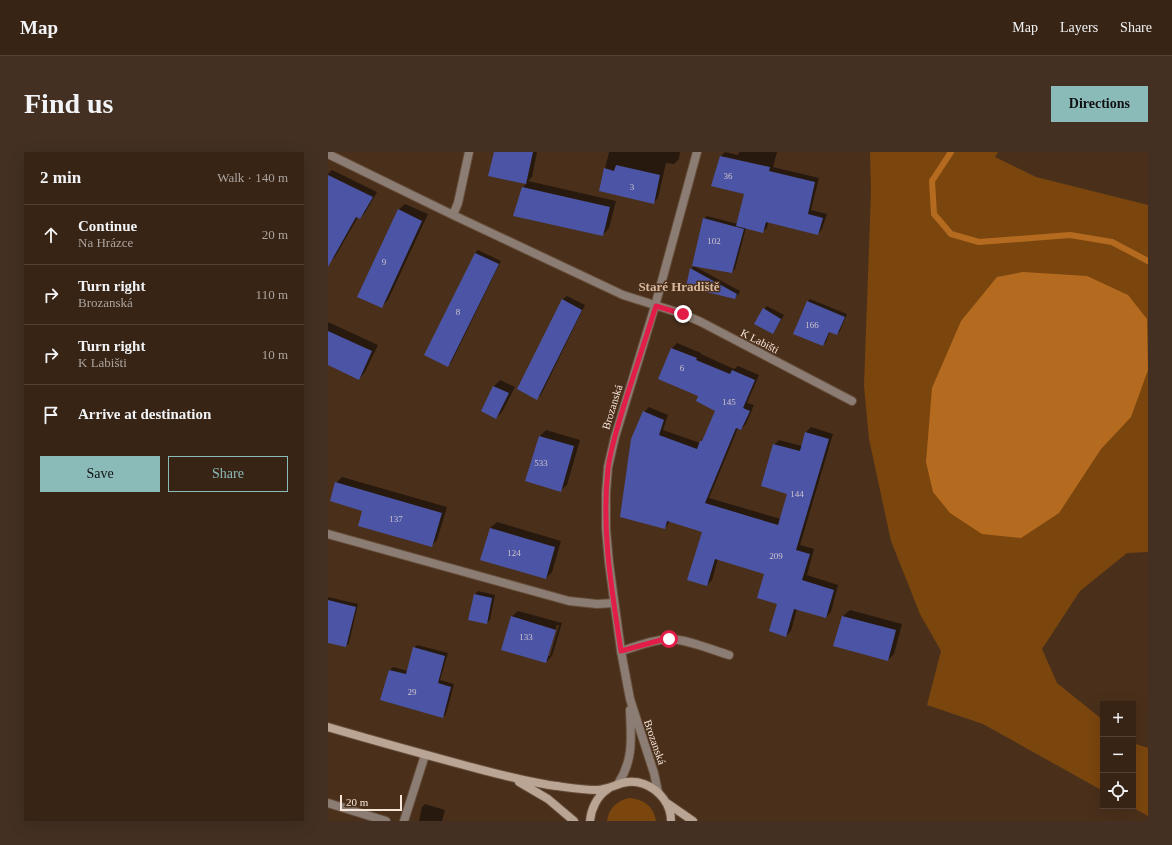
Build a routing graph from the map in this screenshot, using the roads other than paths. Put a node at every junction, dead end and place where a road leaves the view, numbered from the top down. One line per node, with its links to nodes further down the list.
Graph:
1 (469, 152): 4 (street)
2 (697, 152): 5 (street, Brozanská)
3 (328, 154): 4 (street, K Labišti)
4 (453, 215): 5 (street, K Labišti)
5 (656, 306): 6 (street, K Labišti); 8 (street, Brozanská)
6 (852, 401)
7 (328, 534): 8 (street)
8 (614, 603): 9 (street, Brozanská)
9 (621, 651): 10 (street); 11 (street, Brozanská)
10 (729, 655)
11 (630, 699): 15 (street, Brozanská); 16 (street, Brozanská)
12 (328, 727): 13 (main road)
13 (425, 755): 14 (main road); 20 (street)
14 (490, 772): 15 (main road); 21 (main road)
15 (615, 785): 16 (main road); 22 (main road)
16 (658, 792): 18 (main road)
17 (328, 803): 19 (street)
18 (667, 803): 23 (main road); 24 (main road)
19 (386, 821)
20 (404, 821)
21 (574, 821)
22 (590, 821)
23 (671, 821)
24 (693, 821)

